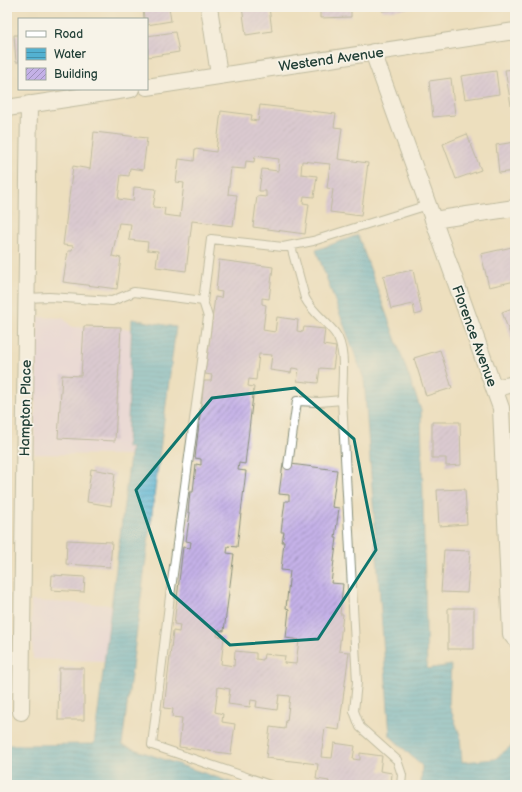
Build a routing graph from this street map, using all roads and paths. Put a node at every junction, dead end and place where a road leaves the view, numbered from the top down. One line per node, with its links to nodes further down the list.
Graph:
1 (209, 7): 4 (street)
2 (515, 31): 3 (street, Westend Avenue)
3 (373, 52): 4 (street, Westend Avenue); 10 (street, Florence Avenue)
4 (219, 75): 5 (street, Westend Avenue)
5 (148, 87)
6 (124, 90): 7 (street)
7 (29, 104): 8 (street); 12 (street, Hampton Place)
8 (7, 108)
9 (515, 208): 10 (street)
10 (430, 212): 11 (lane); 15 (street, Florence Avenue)
11 (291, 246): 13 (lane); 16 (lane)
12 (26, 298): 13 (lane); 19 (street, Hampton Place)
13 (203, 301): 20 (lane)
14 (515, 384): 15 (street)
15 (494, 388): 18 (street, Florence Avenue)
16 (342, 400): 17 (lane); 21 (lane)
17 (288, 465)
18 (513, 637)
19 (21, 712)
20 (270, 785)
21 (401, 785)

